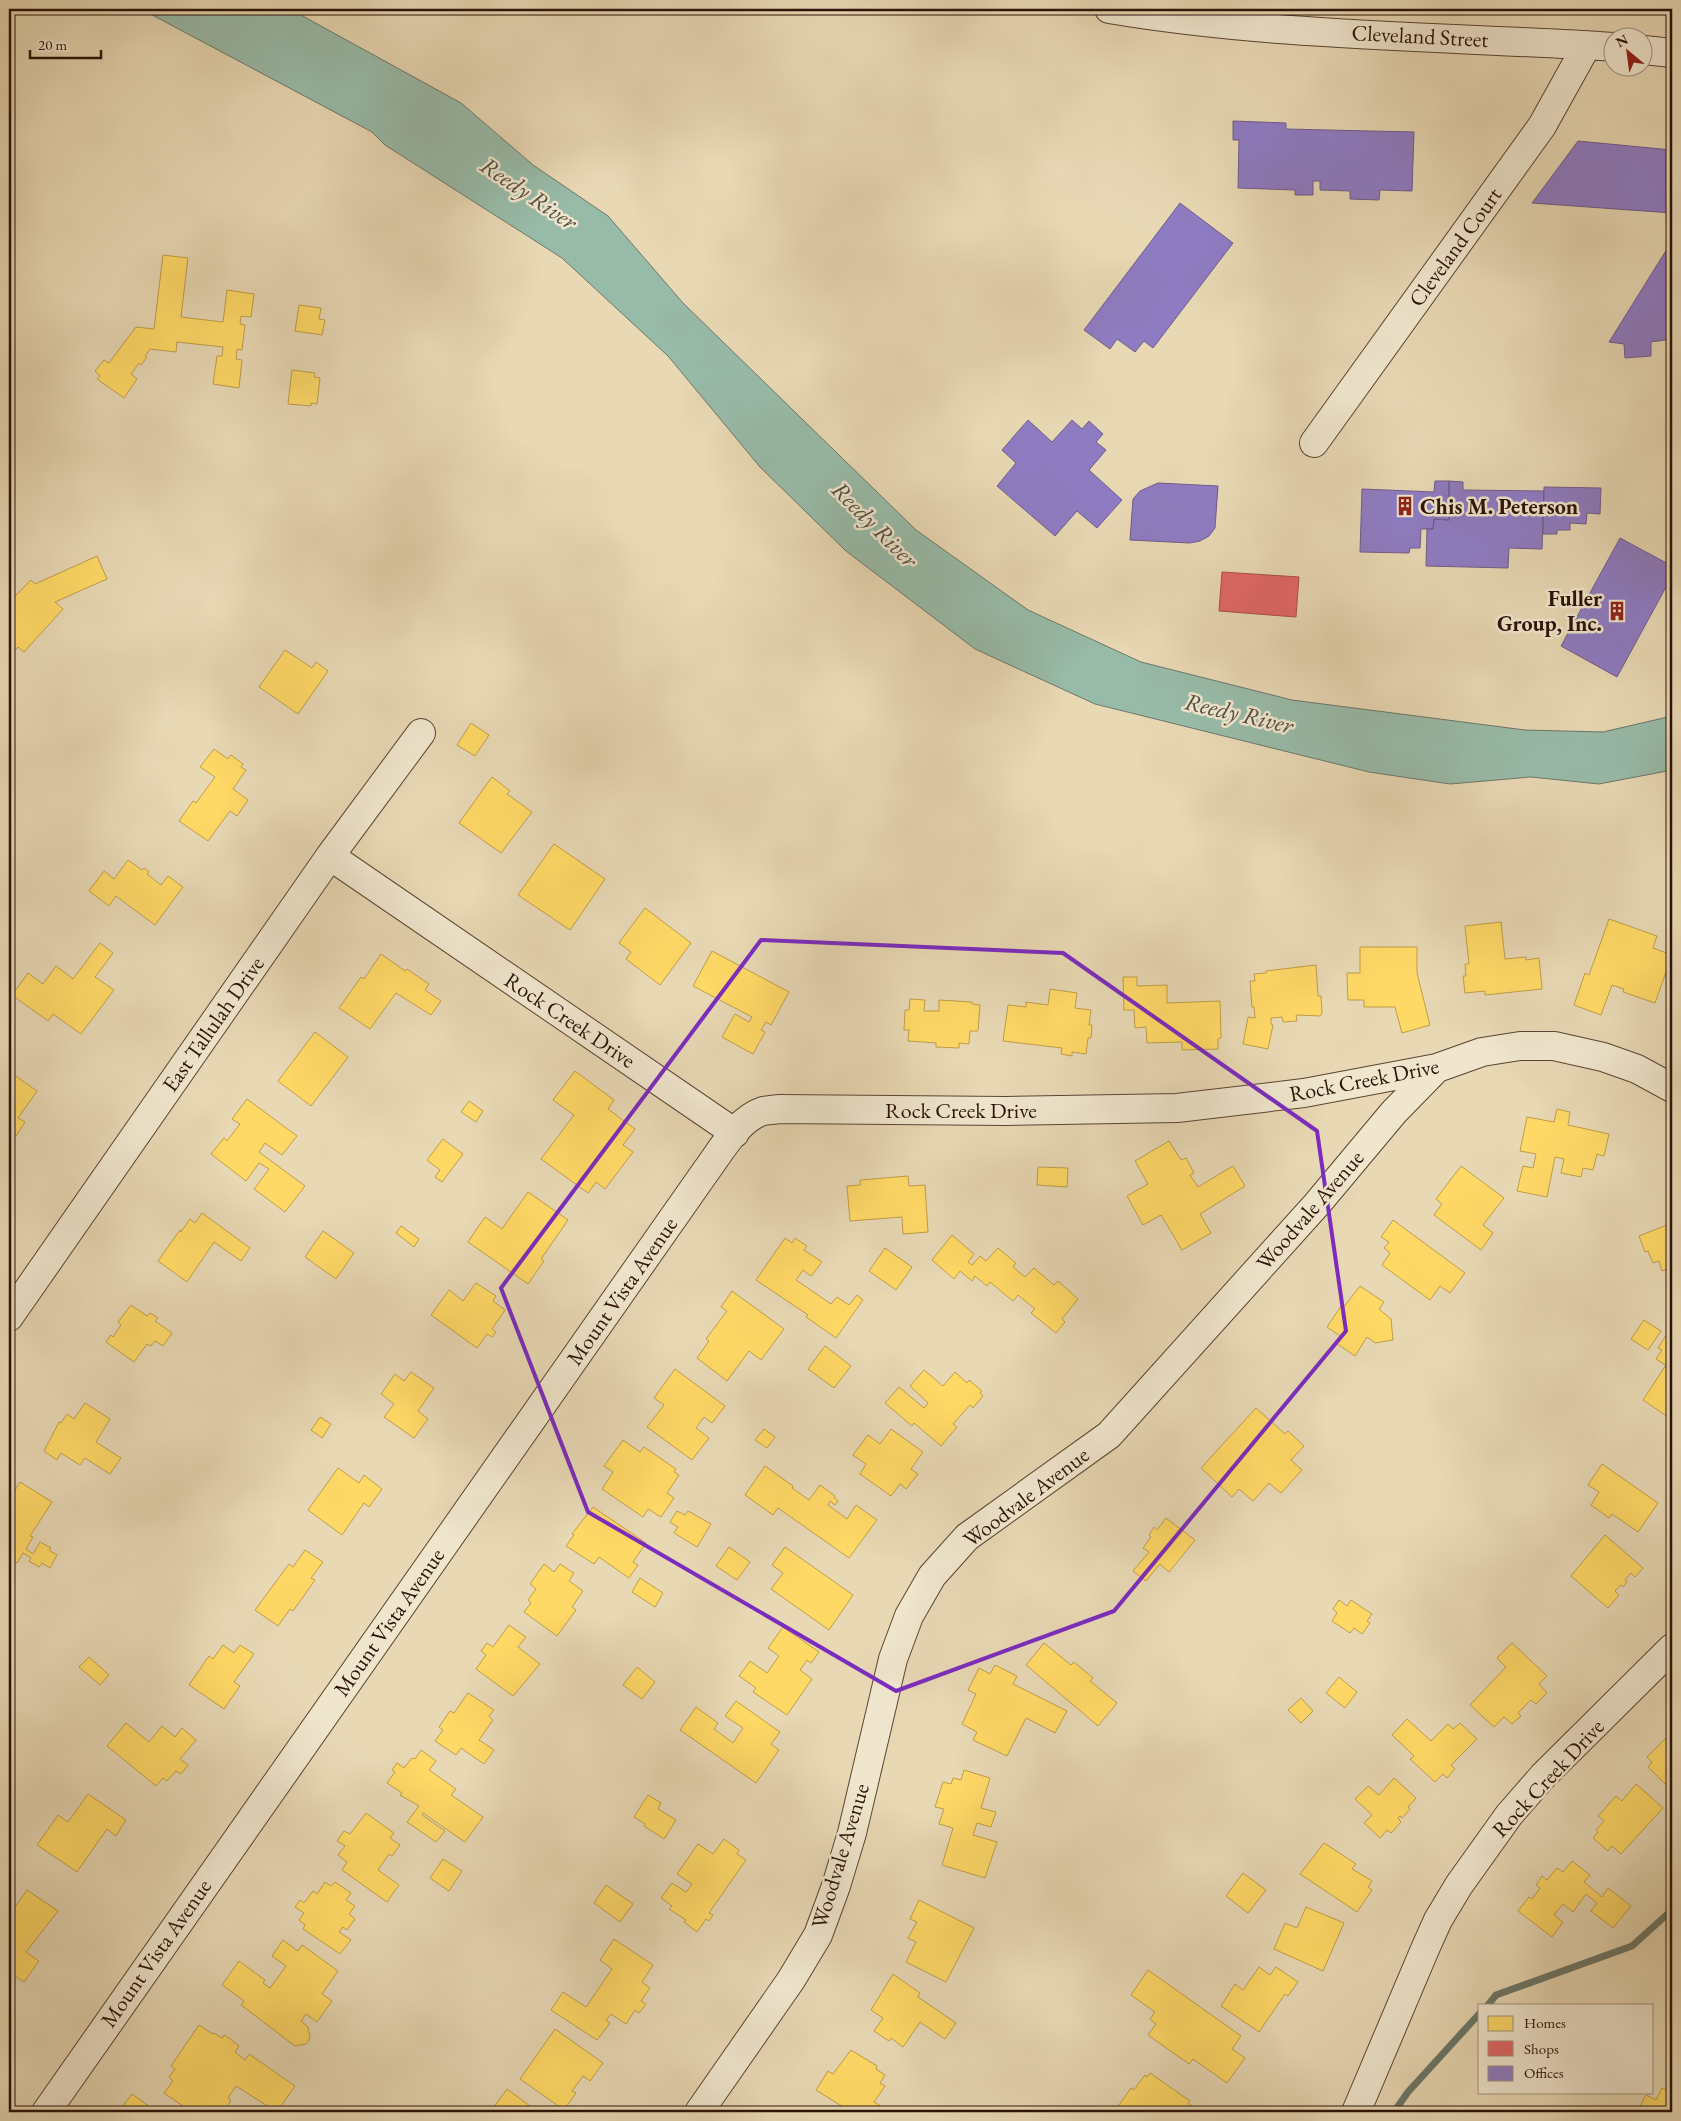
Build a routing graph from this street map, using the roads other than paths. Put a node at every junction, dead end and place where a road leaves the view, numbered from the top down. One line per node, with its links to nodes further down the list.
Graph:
1 (1109, 9): 2 (street, Cleveland Street)
2 (1292, 19): 3 (street, Cleveland Street)
3 (1600, 46): 6 (street, Cleveland Court)
4 (1654, 51): 5 (street)
5 (1672, 53)
6 (1314, 443)
7 (421, 733): 8 (street, East Tallulah Drive)
8 (330, 856): 11 (street, Rock Creek Drive); 12 (street, East Tallulah Drive)
9 (1437, 1068): 10 (street, Rock Creek Drive); 11 (street, Rock Creek Drive); 15 (street, Woodvale Avenue)
10 (1672, 1088)
11 (735, 1133): 14 (street, Mount Vista Avenue)
12 (9, 1317)
13 (1672, 1648): 16 (street, Rock Creek Drive)
14 (46, 2112)
15 (699, 2112)
16 (1356, 2112)

